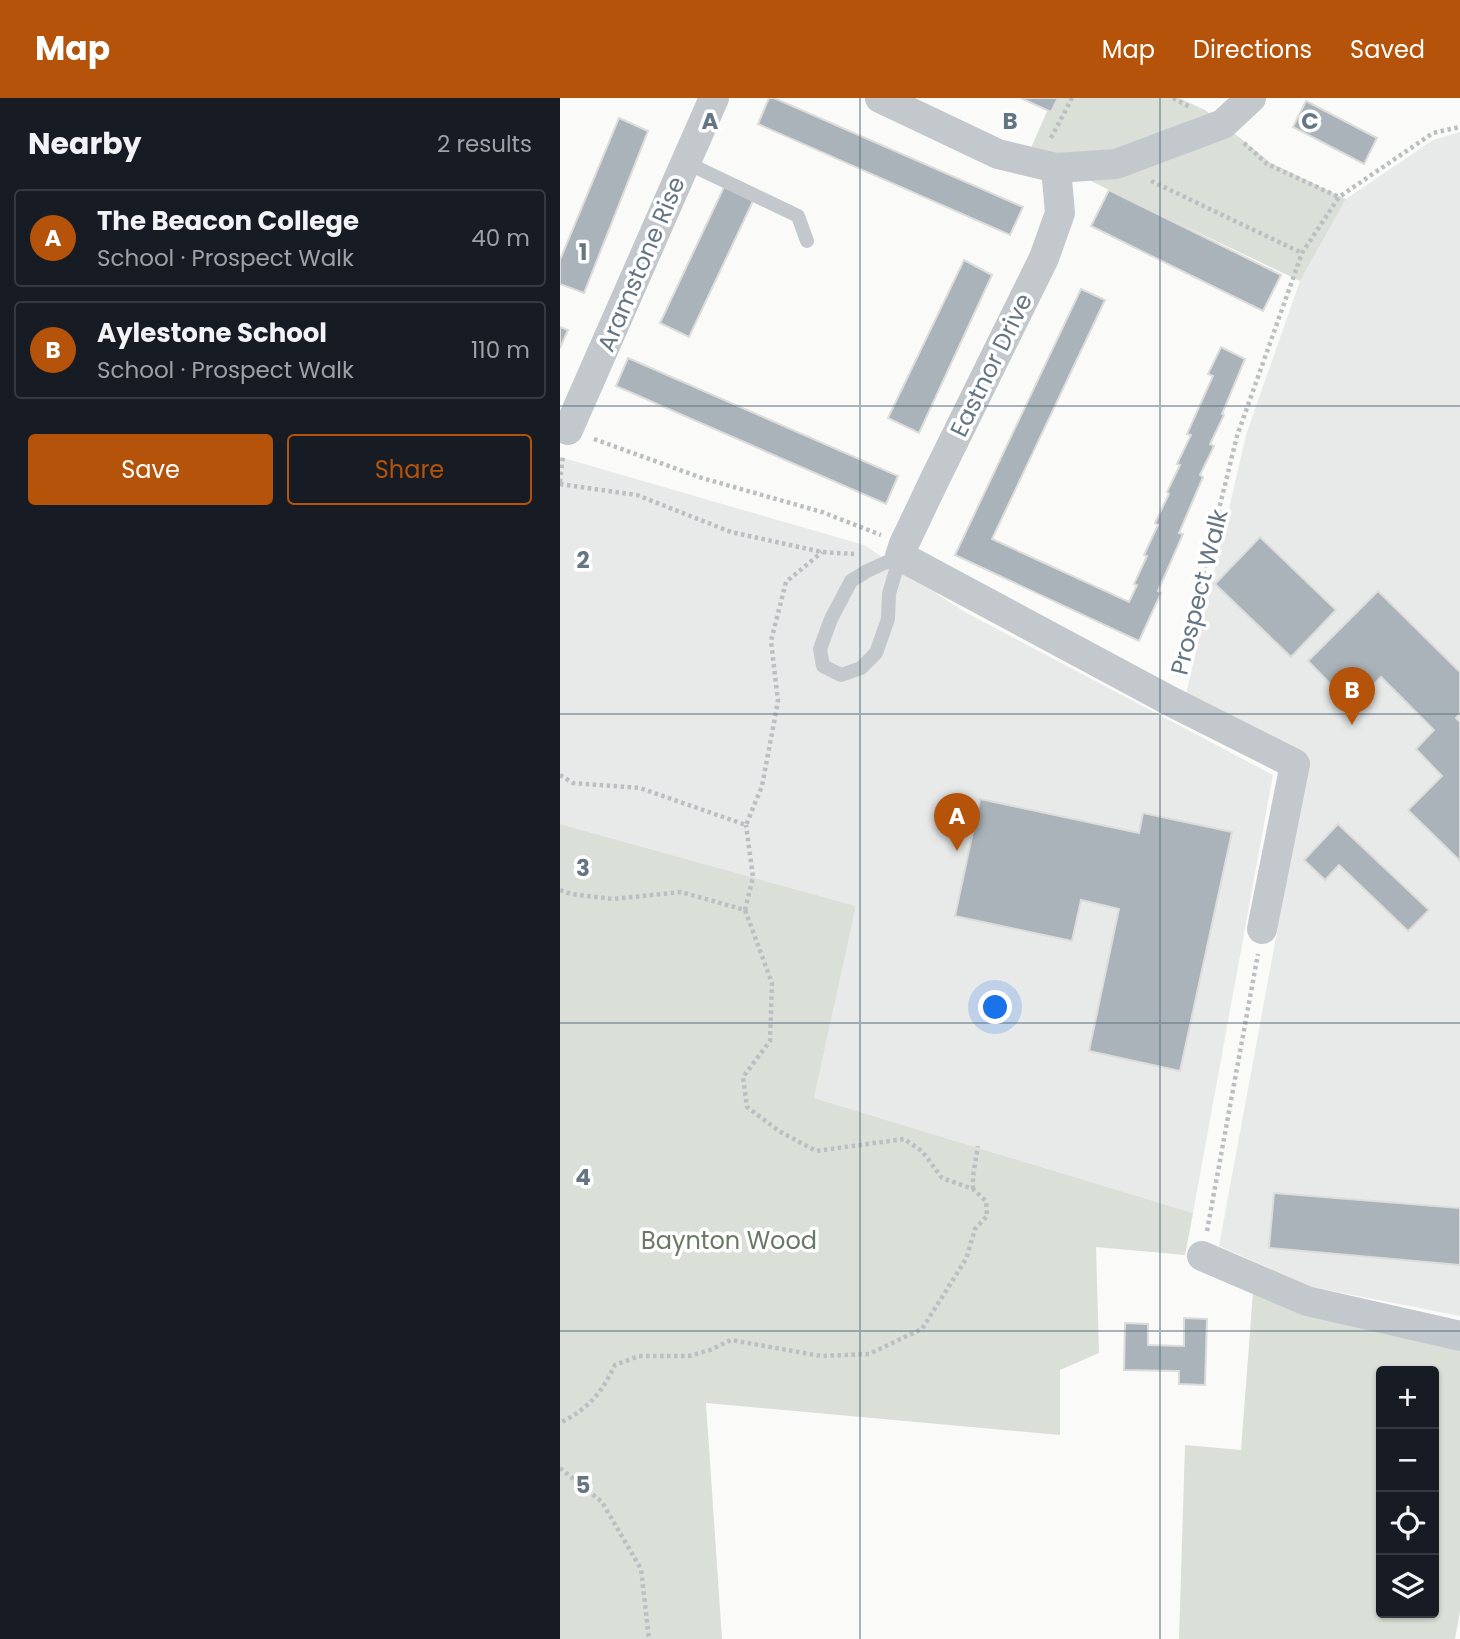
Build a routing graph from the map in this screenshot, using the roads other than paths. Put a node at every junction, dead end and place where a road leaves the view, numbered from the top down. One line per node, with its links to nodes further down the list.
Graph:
1 (714, 98): 4 (street, Aramstone Rise)
2 (1251, 98): 5 (street)
3 (898, 102): 5 (street)
4 (685, 162): 6 (lane); 7 (street, Aramstone Rise)
5 (1047, 166): 8 (street, Eastnor Drive)
6 (807, 241)
7 (568, 430)
8 (902, 550): 8 (lane); 9 (street, Prospect Walk)
9 (1262, 929)
10 (1202, 1256): 11 (street)
11 (1460, 1336)

